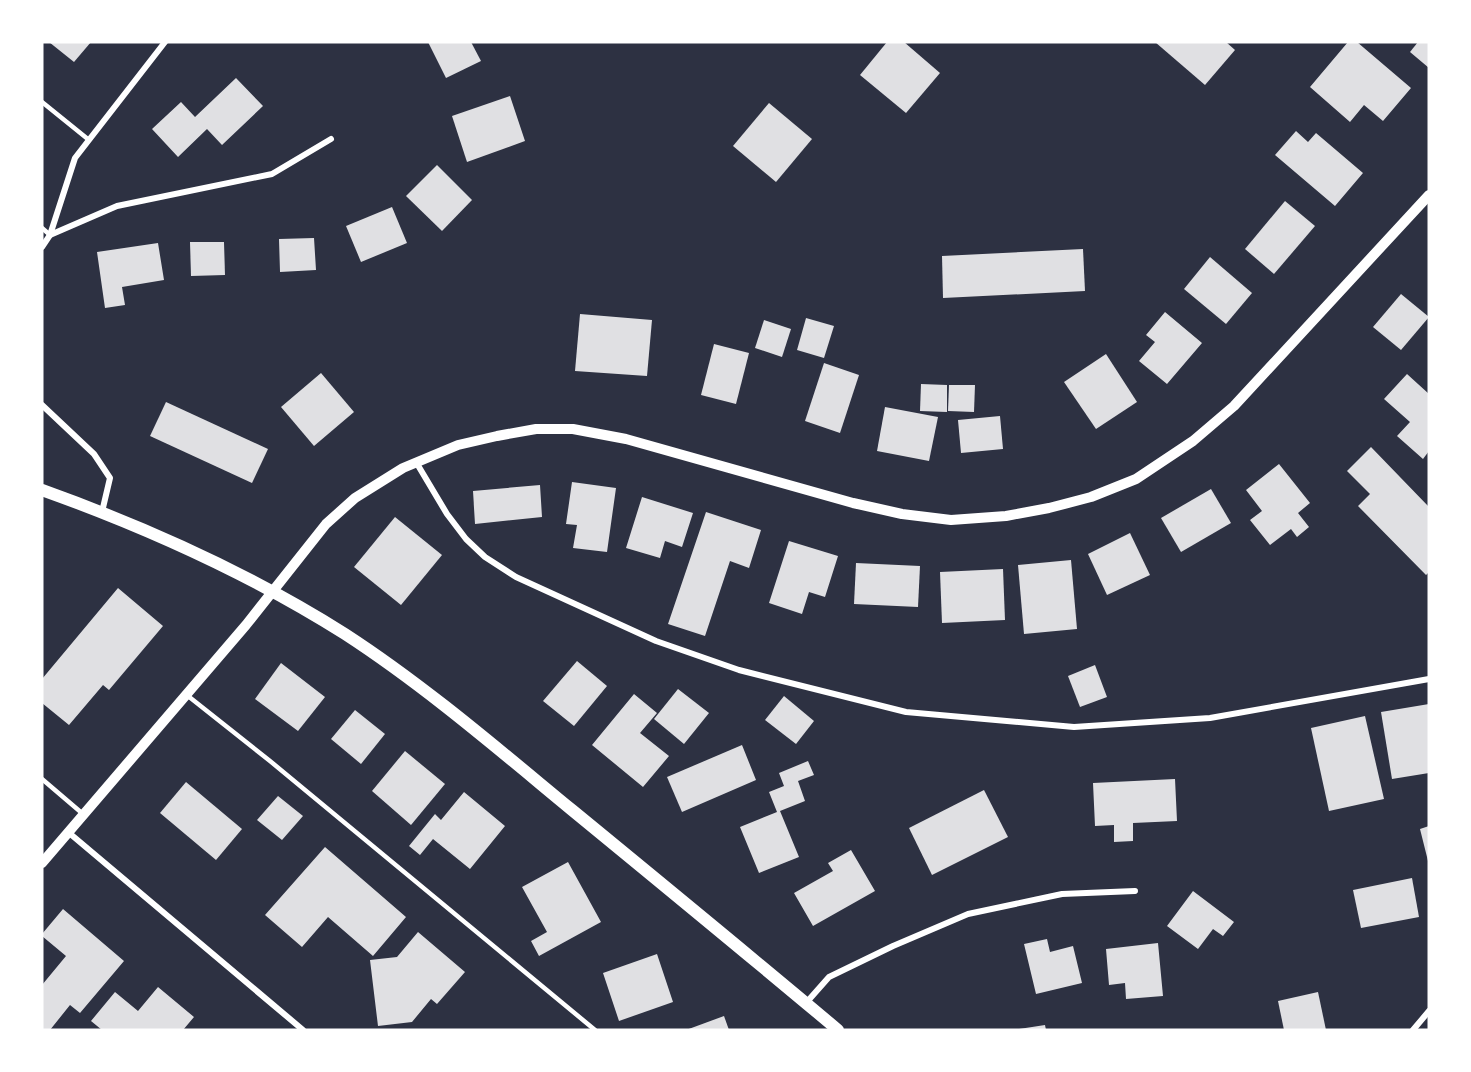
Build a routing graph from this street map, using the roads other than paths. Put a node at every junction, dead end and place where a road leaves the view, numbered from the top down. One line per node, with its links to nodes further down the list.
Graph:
1 (165, 42): 4 (street)
2 (42, 102): 4 (lane)
3 (331, 139): 7 (street)
4 (89, 140): 7 (street)
5 (1429, 195): 10 (street)
6 (42, 228): 7 (lane)
7 (50, 235): 8 (street)
8 (42, 247)
9 (42, 405): 12 (street)
10 (416, 462): 13 (street); 14 (street)
11 (42, 490): 12 (main road)
12 (102, 512): 13 (main road)
13 (272, 591): 15 (street); 21 (main road)
14 (1429, 679)
15 (185, 694): 17 (street); 24 (lane)
16 (42, 778): 17 (lane)
17 (83, 814): 18 (street)
18 (68, 832): 19 (street); 23 (street)
19 (42, 863)
20 (1135, 891): 21 (street)
21 (806, 1003): 25 (main road)
22 (1429, 1011): 26 (street)
23 (303, 1030)
24 (595, 1030)
25 (838, 1030)
26 (1413, 1030)

